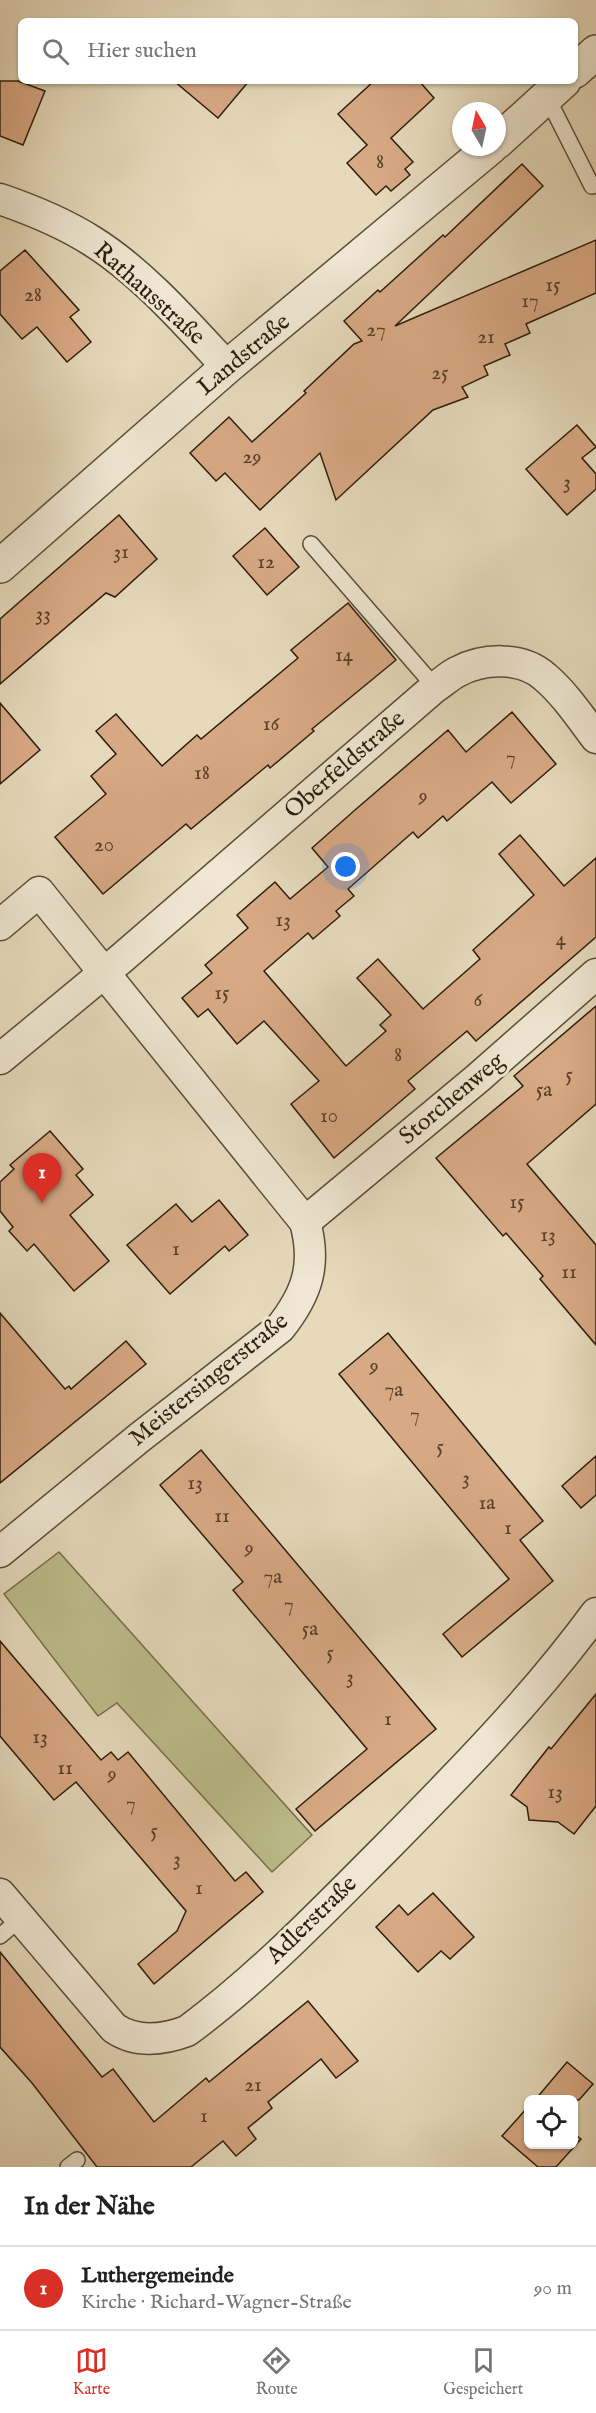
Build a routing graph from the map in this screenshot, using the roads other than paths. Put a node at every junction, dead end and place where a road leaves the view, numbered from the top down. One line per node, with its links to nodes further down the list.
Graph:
1 (596, 52): 2 (street)
2 (578, 68)
3 (555, 89): 4 (street); 6 (lane)
4 (506, 134)
5 (480, 156): 8 (street, Landstraße)
6 (596, 185)
7 (0, 199): 8 (street, Rathausstraße)
8 (227, 367): 10 (street, Landstraße)
9 (311, 544): 11 (lane)
10 (0, 566)
11 (435, 687): 12 (street, Oberfeldstraße); 14 (street, Oberfeldstraße)
12 (596, 738)
13 (0, 925): 14 (street, Meistersingerstraße)
14 (104, 973): 16 (street, Oberfeldstraße); 17 (street, Meistersingerstraße)
15 (596, 974): 17 (street, Storchenweg)
16 (0, 1059)
17 (305, 1222): 18 (street, Meistersingerstraße)
18 (0, 1552)
19 (596, 1613): 21 (street, Adlerstraße)
20 (0, 1894): 21 (street, Adlerstraße)
21 (10, 1927)

